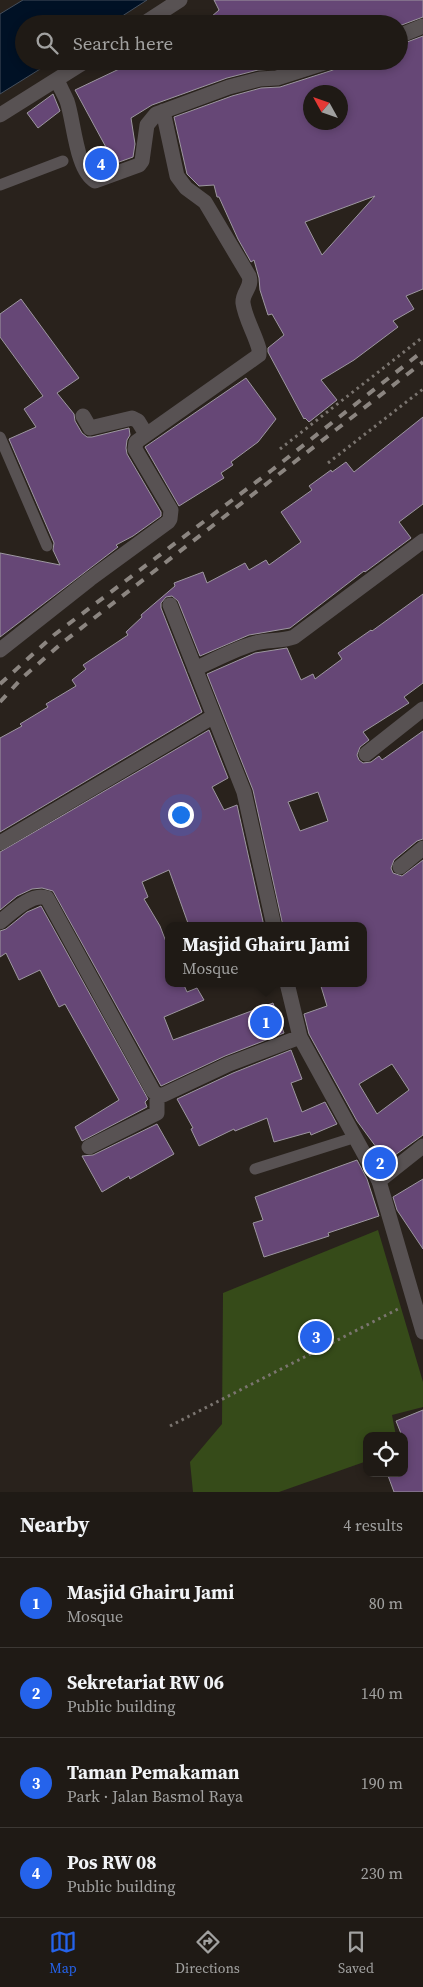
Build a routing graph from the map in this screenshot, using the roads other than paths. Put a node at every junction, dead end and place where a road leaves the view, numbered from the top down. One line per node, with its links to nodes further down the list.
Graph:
1 (180, 0): 2 (street)
2 (157, 15)
3 (423, 26): 4 (street)
4 (408, 32)
5 (72, 70): 7 (street)
6 (302, 70): 8 (street)
7 (57, 80): 8 (street); 9 (street)
8 (163, 111): 13 (street)
9 (0, 116)
10 (63, 162): 11 (lane)
11 (0, 185)
12 (83, 416): 13 (street)
13 (146, 434): 18 (street)
14 (0, 437): 16 (lane)
15 (422, 544): 19 (street)
16 (47, 546)
17 (170, 605): 19 (street)
18 (0, 650)
19 (195, 669): 21 (street)
20 (423, 709): 22 (street)
21 (214, 716): 23 (street); 27 (street)
22 (366, 754)
23 (0, 843)
24 (423, 848): 25 (street)
25 (400, 866)
26 (0, 922): 30 (street)
27 (273, 922)
28 (288, 987): 29 (street)
29 (300, 1037): 30 (street); 31 (street)
30 (158, 1095): 33 (street)
31 (356, 1137): 34 (lane); 35 (street)
32 (423, 1146): 35 (street)
33 (90, 1147)
34 (255, 1169)
35 (379, 1181): 36 (street)
36 (423, 1332)

